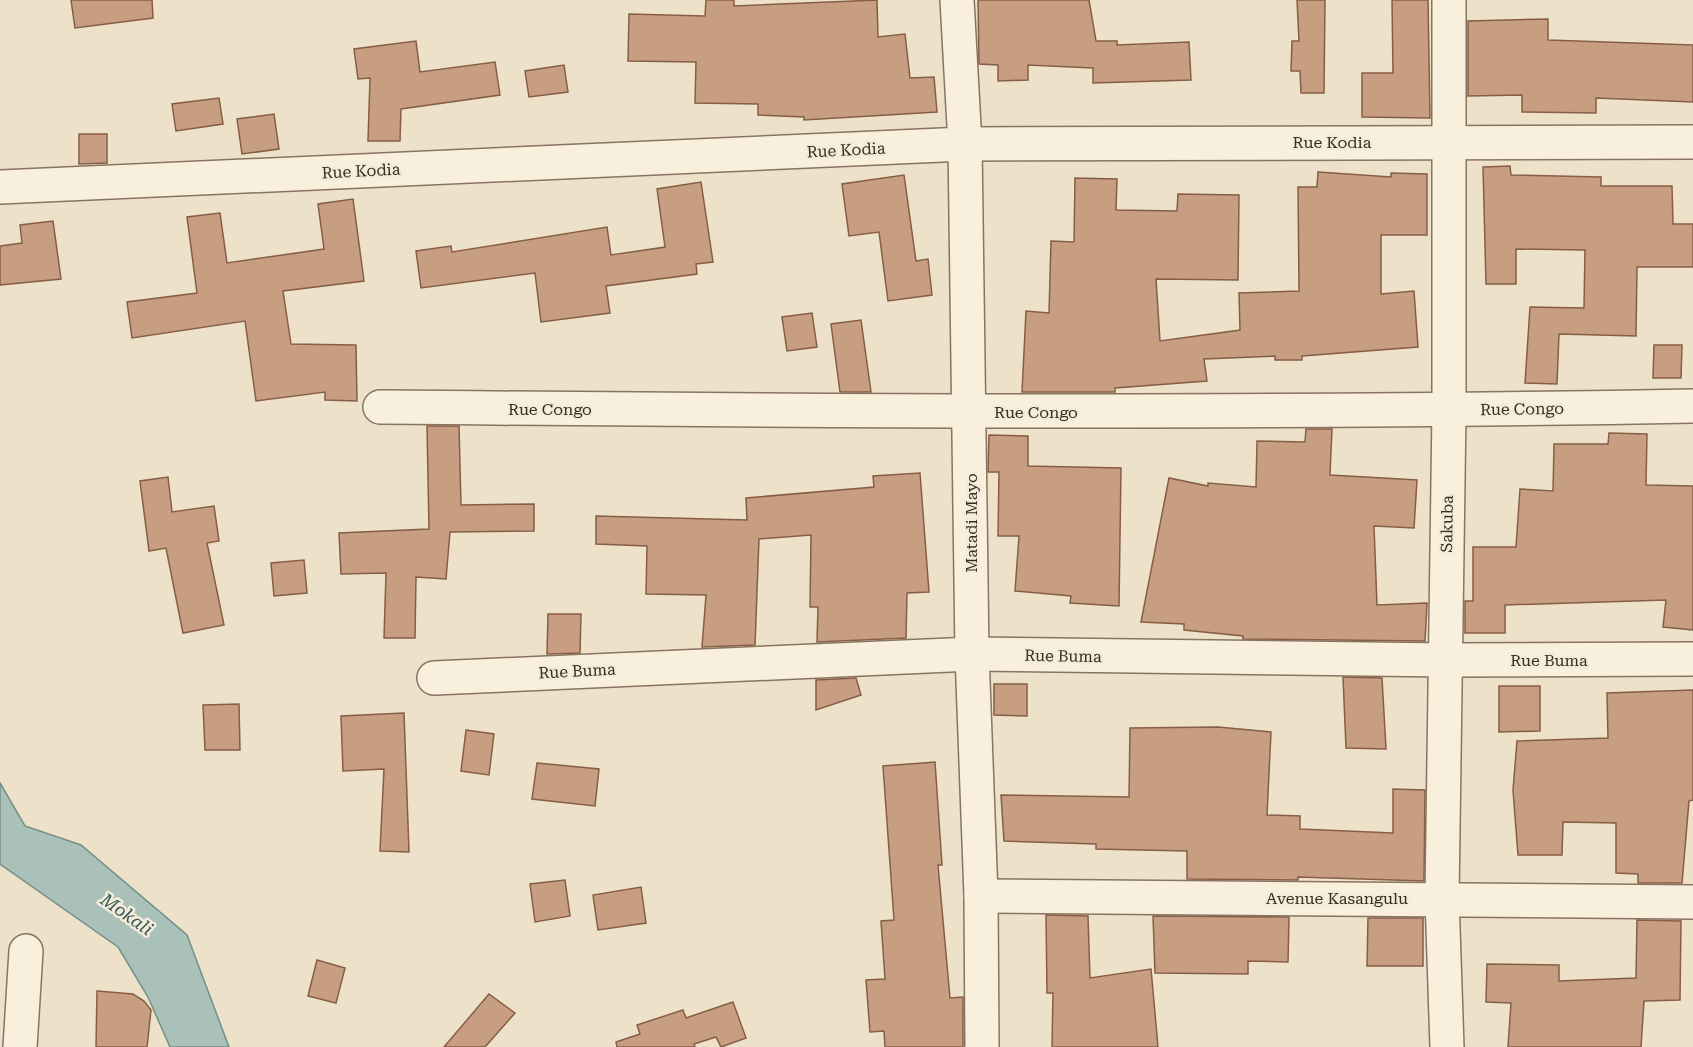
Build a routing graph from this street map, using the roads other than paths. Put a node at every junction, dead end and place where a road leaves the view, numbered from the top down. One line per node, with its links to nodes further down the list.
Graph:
1 (957, 0): 5 (street, Matadi Mayo)
2 (1449, 0): 3 (street, Sakuba)
3 (1448, 142): 4 (street, Rue Kodia); 5 (street, Rue Kodia); 9 (street, Sakuba)
4 (1693, 142)
5 (965, 144): 6 (street, Rue Kodia); 10 (street, Matadi Mayo)
6 (0, 187)
7 (1693, 406): 9 (street, Rue Congo)
8 (380, 407): 10 (street, Rue Congo)
9 (1449, 411): 10 (street, Rue Congo); 13 (street, Sakuba)
10 (970, 412): 11 (street, Matadi Mayo)
11 (972, 654): 13 (street, Rue Buma); 14 (street, Rue Buma); 15 (street, Matadi Mayo)
12 (1693, 659): 13 (street, Rue Buma)
13 (1446, 660): 16 (street, Sakuba)
14 (434, 678)
15 (981, 896): 16 (street, Avenue Kasangulu); 20 (street, Matadi Mayo)
16 (1443, 898): 17 (street, Avenue Kasangulu); 21 (street, Sakuba)
17 (1693, 902)
18 (26, 951): 19 (street)
19 (20, 1047)
20 (982, 1047)
21 (1447, 1047)

